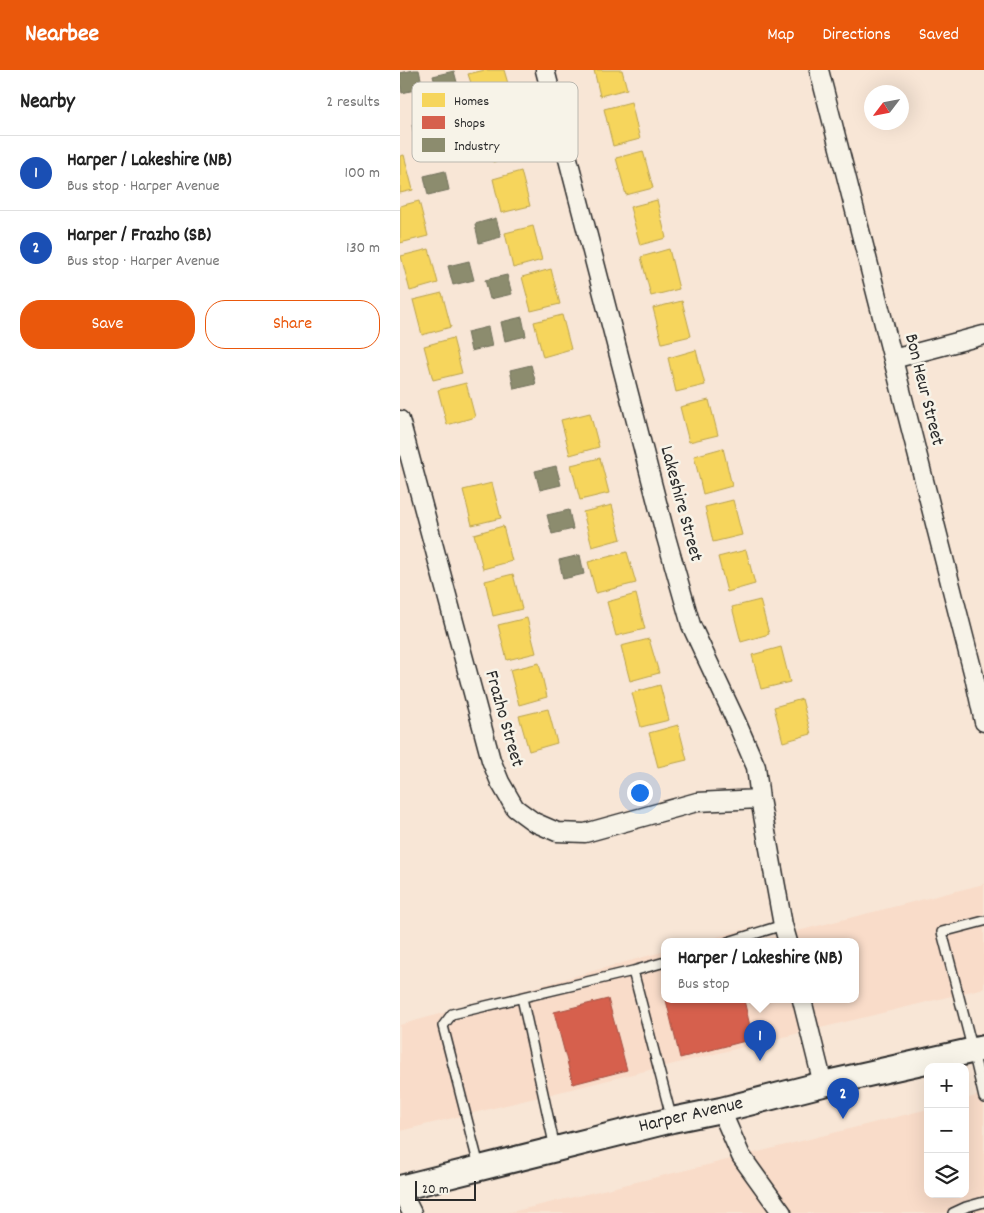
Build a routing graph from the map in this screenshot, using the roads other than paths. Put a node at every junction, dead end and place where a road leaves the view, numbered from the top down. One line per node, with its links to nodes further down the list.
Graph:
1 (819, 70): 4 (street, Bon Heur Street)
2 (569, 162): 8 (street, Lakeshire Street)
3 (984, 335): 4 (street)
4 (893, 359): 6 (street, Bon Heur Street)
5 (400, 420): 8 (street, Frazho Street)
6 (979, 674): 7 (street, Bon Heur Street)
7 (984, 722)
8 (760, 799): 10 (street, Lakeshire Street)
9 (984, 921): 17 (lane)
10 (783, 925): 11 (lane); 12 (street, Lakeshire Street)
11 (741, 938)
12 (787, 938)
13 (661, 963): 14 (lane)
14 (633, 972): 15 (lane); 21 (lane)
15 (522, 998): 22 (lane); 23 (lane)
16 (803, 1003): 18 (street)
17 (979, 1050): 18 (main road, Harper Avenue); 19 (lane)
18 (823, 1084): 20 (main road, Harper Avenue)
19 (984, 1098)
20 (721, 1110): 21 (main road, Harper Avenue); 27 (street)
21 (672, 1120): 22 (main road, Harper Avenue)
22 (556, 1148): 23 (main road, Harper Avenue)
23 (479, 1168): 24 (main road, Harper Avenue)
24 (400, 1189): 26 (street)
25 (984, 1202): 28 (lane)
26 (412, 1213)
27 (782, 1213)
28 (953, 1213)

